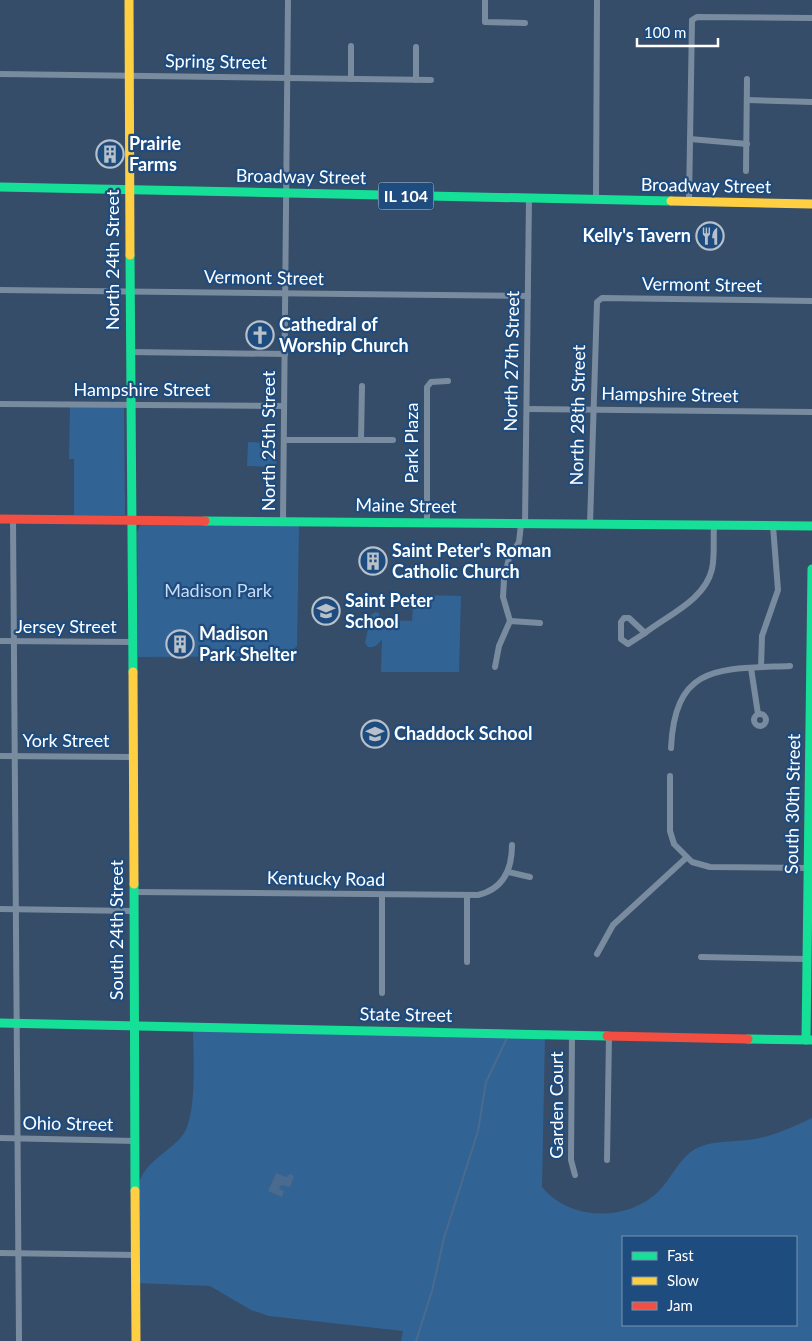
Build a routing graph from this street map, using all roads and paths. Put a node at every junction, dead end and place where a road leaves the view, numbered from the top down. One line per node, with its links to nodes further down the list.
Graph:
1 (129, 0): 10 (main road, North 24th Street)
2 (288, 0): 11 (street, North 25th Street)
3 (486, 0): 6 (street)
4 (597, 0): 25 (street)
5 (812, 18): 18 (street)
6 (526, 23)
7 (351, 46): 12 (street)
8 (416, 47): 14 (street)
9 (0, 74): 10 (street, Spring Street)
10 (129, 75): 11 (street, Spring Street); 22 (main road, North 24th Street)
11 (288, 78): 12 (street, Spring Street); 23 (street, North 25th Street)
12 (351, 79): 14 (street, Spring Street)
13 (747, 79): 16 (street)
14 (416, 80): 15 (street, Spring Street)
15 (431, 80)
16 (747, 100): 17 (street); 19 (street)
17 (812, 102)
18 (690, 138): 19 (street); 26 (street)
19 (746, 144): 20 (street)
20 (746, 171)
21 (0, 187): 22 (main road, Broadway Street / IL 104)
22 (129, 190): 23 (main road, Broadway Street / IL 104); 29 (main road, North 24th Street)
23 (287, 193): 24 (main road, Broadway Street / IL 104); 30 (street, North 25th Street)
24 (529, 198): 25 (main road, Broadway Street / IL 104); 31 (street, North 27th Street)
25 (596, 200): 26 (main road, Broadway Street / IL 104)
26 (689, 202): 27 (main road, Broadway Street / IL 104)
27 (812, 204)
28 (0, 290): 29 (street, Vermont Street)
29 (130, 291): 30 (street, Vermont Street); 34 (main road, North 24th Street)
30 (285, 294): 31 (street, Vermont Street); 35 (street, North 25th Street)
31 (528, 296): 41 (street, North 27th Street)
32 (812, 301): 33 (street, Vermont Street)
33 (595, 306): 42 (street, North 28th Street)
34 (130, 352): 35 (street); 39 (main road, North 24th Street)
35 (285, 354): 40 (street, North 25th Street)
36 (448, 380): 51 (street, Park Plaza)
37 (362, 386): 45 (street)
38 (0, 404): 39 (street, Hampshire Street)
39 (130, 405): 40 (street, Hampshire Street); 49 (main road, North 24th Street)
40 (284, 406): 44 (street, North 25th Street)
41 (527, 409): 42 (street, Hampshire Street); 52 (street, North 27th Street)
42 (593, 410): 43 (street, Hampshire Street); 53 (street, North 28th Street)
43 (812, 412)
44 (284, 440): 45 (street); 50 (street, North 25th Street)
45 (361, 440): 46 (street)
46 (393, 440)
47 (0, 519): 48 (main road, Maine Street)
48 (13, 519): 49 (main road, Maine Street); 62 (street)
49 (131, 520): 50 (main road, Maine Street); 63 (main road, South 24th Street)
50 (283, 521): 51 (main road, Maine Street)
51 (427, 523): 52 (main road, Maine Street)
52 (523, 524): 53 (main road, Maine Street); 58 (street, North 27th Street)
53 (590, 524): 54 (main road, Maine Street)
54 (714, 526): 55 (main road, Maine Street); 60 (street)
55 (773, 526): 56 (main road, Maine Street); 65 (street)
56 (812, 526)
57 (812, 569): 74 (main road, South 30th Street)
58 (510, 621): 59 (street); 66 (street)
59 (540, 623)
60 (645, 633): 60 (street)
61 (0, 641): 62 (street, Jersey Street)
62 (14, 641): 63 (street, Jersey Street); 71 (street)
63 (132, 642): 72 (main road, South 24th Street)
64 (790, 666): 65 (street)
65 (760, 667): 67 (street)
66 (495, 668)
67 (751, 668): 68 (street); 69 (street)
68 (758, 714)
69 (671, 748)
70 (0, 756): 71 (street, York Street)
71 (15, 756): 72 (street, York Street); 85 (street)
72 (132, 757): 81 (main road, South 24th Street)
73 (670, 776): 76 (street)
74 (811, 810): 77 (main road, South 30th Street)
75 (512, 846): 78 (street)
76 (686, 858): 77 (street); 87 (street)
77 (808, 868): 80 (main road, South 30th Street)
78 (508, 872): 79 (street); 83 (street, Kentucky Road)
79 (530, 877)
80 (810, 888): 89 (main road, South 30th Street)
81 (134, 892): 82 (street, Kentucky Road); 86 (main road, South 24th Street)
82 (382, 895): 83 (street, Kentucky Road); 92 (street)
83 (468, 896): 90 (street)
84 (0, 909): 85 (street)
85 (16, 910): 86 (street); 94 (street)
86 (134, 911): 95 (main road, South 24th Street)
87 (597, 954)
88 (701, 958): 89 (street)
89 (807, 959): 91 (main road, South 30th Street)
90 (468, 962)
91 (810, 975): 98 (main road, South 30th Street)
92 (382, 993)
93 (0, 1023): 94 (main road, State Street)
94 (17, 1024): 95 (main road, State Street); 100 (street)
95 (134, 1026): 96 (main road, State Street); 101 (main road, South 24th Street)
96 (572, 1035): 97 (main road, State Street); 103 (street, Garden Court)
97 (608, 1036): 98 (main road, State Street); 102 (street)
98 (809, 1040)
99 (0, 1138): 100 (street, Ohio Street)
100 (18, 1138): 101 (street, Ohio Street); 105 (street)
101 (136, 1140): 106 (main road, South 24th Street)
102 (607, 1160)
103 (575, 1175)
104 (0, 1253): 105 (street)
105 (18, 1253): 106 (street); 107 (street)
106 (136, 1255): 108 (main road, South 24th Street)
107 (19, 1341)
108 (136, 1341)

